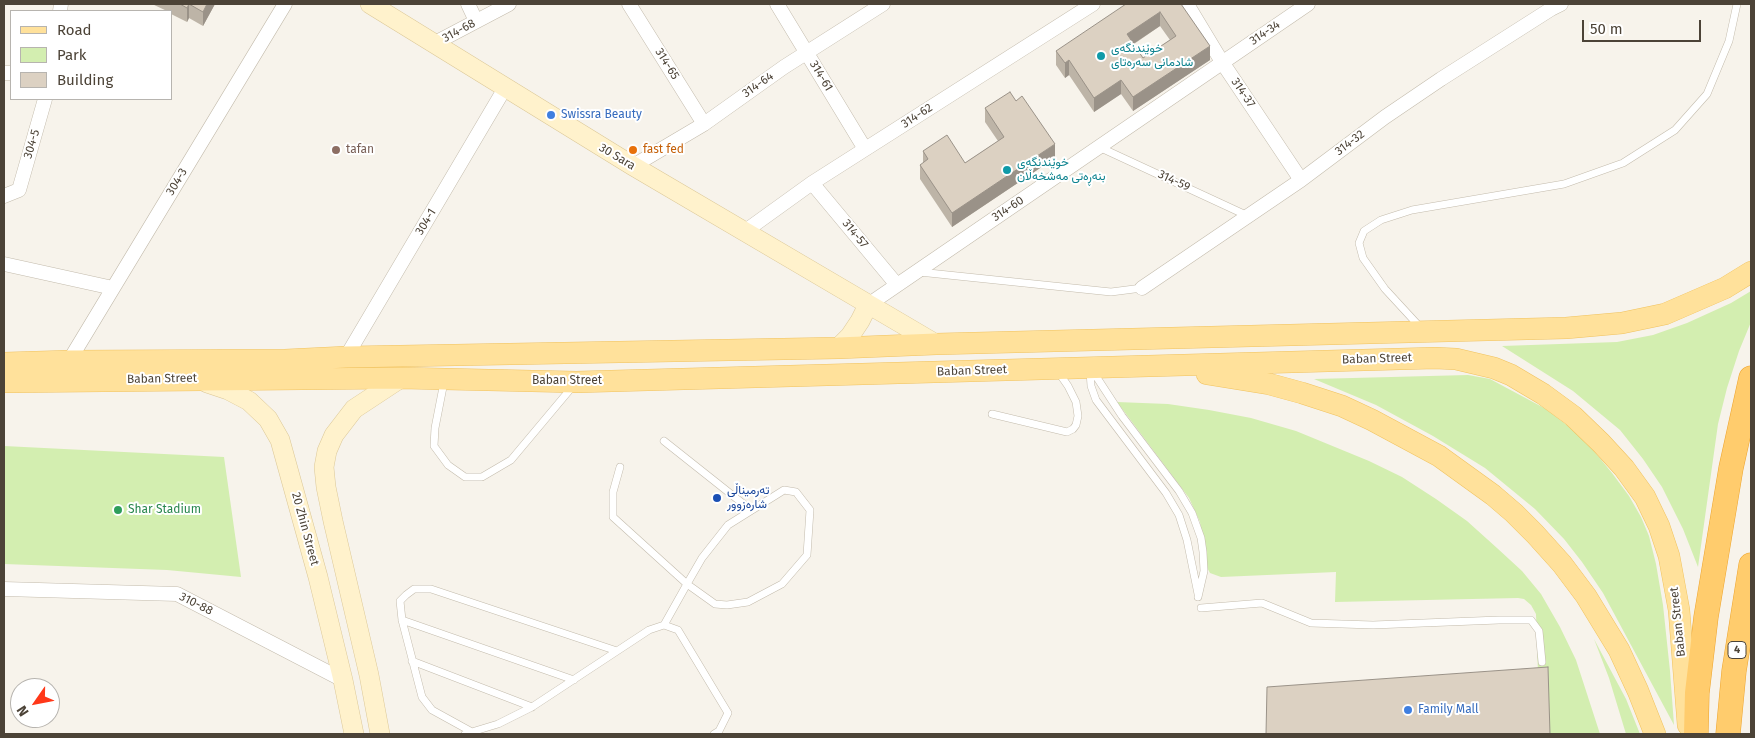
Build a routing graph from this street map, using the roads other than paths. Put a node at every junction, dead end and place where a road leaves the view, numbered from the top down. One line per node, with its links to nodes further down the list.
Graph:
1 (285, 4): 32 (street, 304-3)
2 (370, 4): 14 (main road, 30 Sara)
3 (468, 4): 13 (street)
4 (509, 4): 13 (street, 314-68)
5 (629, 4): 19 (street, 314-65)
6 (777, 4): 15 (street, 314-61)
7 (883, 4): 15 (street, 314-64)
8 (1093, 4): 21 (street, 314-62)
9 (1187, 4): 16 (street, 314-37)
10 (1308, 4): 16 (street, 314-34)
11 (1562, 4): 23 (street, 314-32)
12 (1737, 4): 35 (lane)
13 (476, 21): 14 (street, 314-68)
14 (435, 43): 17 (main road, 30 Sara)
15 (806, 52): 19 (street, 314-64); 21 (street, 314-61)
16 (1222, 62): 20 (street, 314-60); 23 (street, 314-37)
17 (506, 88): 22 (main road, 30 Sara); 40 (street, 304-1)
18 (45, 100): 25 (street, 304-5)
19 (704, 124): 22 (street, 314-64)
20 (1099, 146): 26 (lane, 314-59); 29 (street, 314-60)
21 (865, 149): 24 (street, 314-62)
22 (633, 166): 27 (main road, 30 Sara)
23 (1301, 180): 26 (street, 314-32)
24 (812, 183): 27 (street, 314-62); 31 (street, 314-57)
25 (4, 196)
26 (1248, 216): 33 (street, 314-32)
27 (744, 232): 34 (main road, 30 Sara)
28 (4, 264): 32 (street)
29 (916, 272): 31 (street, 314-60); 33 (lane)
30 (1751, 272): 35 (main road)
31 (897, 286): 34 (street, 314-60)
32 (113, 288): 41 (street, 304-3)
33 (1142, 288)
34 (868, 305): 38 (main road, 30 Sara); 39 (main road)
35 (1424, 331): 37 (main road)
36 (1062, 342): 37 (main road); 38 (main road); 44 (main road)
37 (1090, 342): 45 (main road)
38 (936, 344): 39 (main road)
39 (838, 348): 40 (main road)
40 (346, 356): 41 (main road)
41 (69, 361): 42 (main road)
42 (4, 363)
43 (1132, 366): 45 (main road, Baban Street); 74 (main road); 75 (main road, Baban Street)
44 (1059, 368): 45 (main road, Baban Street); 51 (main road, Baban Street); 52 (lane)
45 (1090, 368): 45 (lane)
46 (401, 378): 48 (main road, Baban Street); 49 (main road, Baban Street); 57 (main road)
47 (1751, 378): 76 (highway)
48 (186, 379): 50 (main road, Baban Street); 58 (main road, 20 Zhin Street)
49 (445, 379): 51 (main road, Baban Street); 51 (lane)
50 (4, 382)
51 (576, 382)
52 (992, 414)
53 (664, 441): 55 (lane)
54 (620, 467): 59 (lane)
55 (751, 510): 59 (lane); 59 (lane)
56 (1751, 566): 77 (highway, 4)
57 (346, 571): 58 (main road); 72 (main road)
58 (318, 576): 67 (main road, 20 Zhin Street)
59 (687, 584): 63 (lane)
60 (4, 589): 67 (street, 310-88)
61 (1201, 608): 66 (lane)
62 (402, 620): 64 (lane); 65 (lane); 68 (lane)
63 (664, 625): 64 (lane); 73 (lane)
64 (617, 651): 68 (lane)
65 (412, 661): 69 (lane); 70 (lane)
66 (1542, 662)
67 (343, 680): 71 (main road, 20 Zhin Street)
68 (574, 680): 69 (lane)
69 (532, 707): 70 (lane)
70 (469, 733)
71 (354, 734)
72 (380, 734)
73 (714, 734)
74 (1655, 734)
75 (1689, 734)
76 (1696, 734)
77 (1728, 734)

